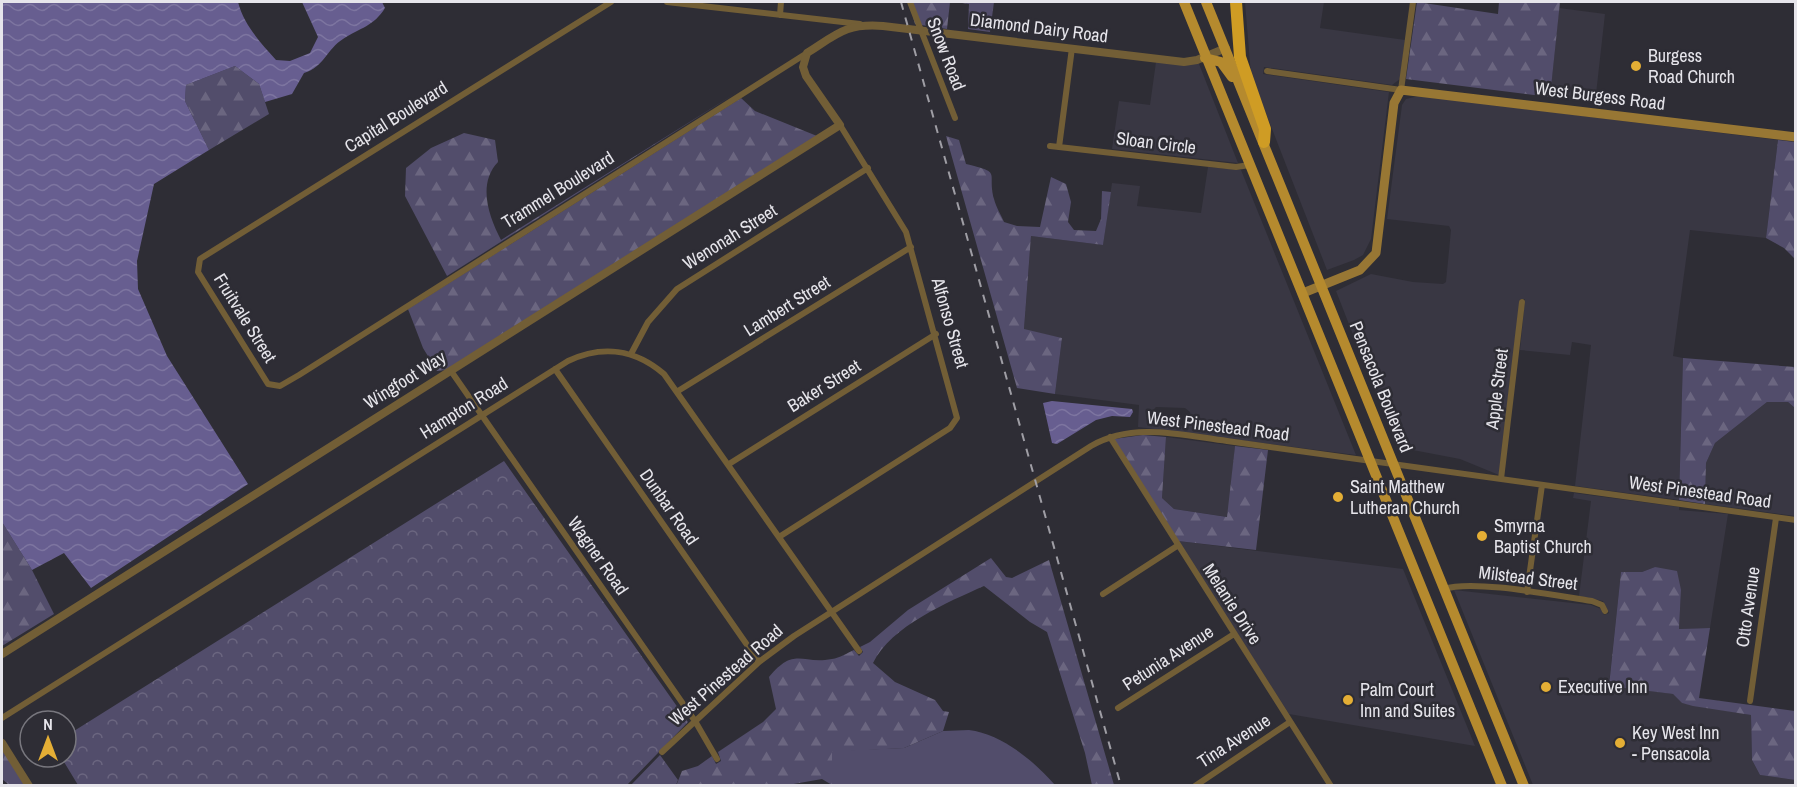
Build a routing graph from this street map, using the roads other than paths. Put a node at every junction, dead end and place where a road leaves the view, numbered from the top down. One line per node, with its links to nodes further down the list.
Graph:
1 (611, 2): 30 (street, Capital Boulevard)
2 (667, 2): 9 (street, Diamond Dairy Road)
3 (781, 2): 9 (street)
4 (910, 2): 11 (street, Snow Road)
5 (1184, 2): 15 (main road, Pensacola Boulevard)
6 (1206, 2): 13 (main road, Pensacola Boulevard)
7 (1236, 2): 23 (highway)
8 (1413, 2): 17 (street)
9 (780, 15): 10 (street, Diamond Dairy Road)
10 (861, 24): 11 (street, Diamond Dairy Road); 14 (street, Trammel Boulevard)
11 (920, 30): 12 (street, Diamond Dairy Road); 19 (street, Snow Road)
12 (1071, 48): 15 (street, Diamond Dairy Road); 25 (street)
13 (1226, 48): 15 (street, Diamond Dairy Road); 23 (main road, Pensacola Boulevard)
14 (807, 53): 18 (street, Alfonso Street); 38 (street, Trammel Boulevard)
15 (1205, 57): 23 (main road); 26 (main road, Pensacola Boulevard)
16 (1267, 70): 17 (street, West Burgess Road)
17 (1401, 90): 22 (main road, West Burgess Road); 31 (main road)
18 (828, 109): 20 (street, Alfonso Street); 21 (street)
19 (955, 118)
20 (840, 125): 21 (street, Wingfoot Way); 28 (street, Alfonso Street)
21 (826, 134): 37 (street, Wingfoot Way)
22 (1796, 137)
23 (1261, 142): 26 (main road); 31 (main road, Pensacola Boulevard)
24 (1050, 146): 25 (street, Sloan Circle)
25 (1059, 147): 27 (street, Sloan Circle)
26 (1243, 149): 27 (main road, Pensacola Boulevard)
27 (1250, 165): 32 (main road, Pensacola Boulevard)
28 (868, 168): 29 (street, Alfonso Street); 35 (street, Wenonah Street)
29 (911, 247): 34 (street, Alfonso Street); 39 (street, Lambert Street)
30 (198, 261): 38 (street, Fruitvale Street)
31 (1322, 285): 32 (main road); 43 (main road, Pensacola Boulevard)
32 (1303, 293): 42 (main road, Pensacola Boulevard)
33 (1522, 302): 45 (street, Apple Street)
34 (936, 334): 44 (street, Baker Street); 49 (street, Alfonso Street)
35 (631, 354): 36 (street, Hampton Road); 39 (street, Hampton Road)
36 (555, 369): 40 (street, Hampton Road); 63 (street, Dunbar Road)
37 (451, 371): 40 (street, Wagner Road); 62 (street, Wingfoot Way)
38 (276, 387)
39 (678, 391): 44 (street, Hampton Road)
40 (482, 415): 66 (street, Hampton Road); 67 (street, Wagner Road)
41 (1110, 437): 42 (street, West Pinestead Road); 50 (street, Melanie Drive); 57 (street, West Pinestead Road)
42 (1370, 460): 43 (street, West Pinestead Road); 52 (main road, Pensacola Boulevard)
43 (1394, 463): 45 (street, West Pinestead Road); 51 (main road, Pensacola Boulevard)
44 (729, 464): 49 (street, Hampton Road)
45 (1501, 479): 46 (street, West Pinestead Road)
46 (1542, 485): 47 (street, West Pinestead Road); 54 (street)
47 (1776, 518): 48 (street, West Pinestead Road); 64 (street, Otto Avenue)
48 (1796, 520)
49 (779, 537): 57 (street, Hampton Road)
50 (1177, 546): 55 (street); 58 (street, Melanie Drive)
51 (1433, 562): 52 (main road); 53 (main road, Pensacola Boulevard)
52 (1412, 569): 60 (main road, Pensacola Boulevard)
53 (1444, 589): 54 (street, Milstead Street); 59 (main road, Pensacola Boulevard)
54 (1527, 592): 56 (street, Milstead Street)
55 (1103, 594)
56 (1605, 610)
57 (831, 611): 61 (street, Hampton Road); 63 (street, West Pinestead Road)
58 (1234, 634): 65 (street, Petunia Avenue); 68 (street, Melanie Drive)
59 (1464, 639): 60 (main road); 72 (main road, Pensacola Boulevard)
60 (1444, 646): 73 (main road, Pensacola Boulevard)
61 (859, 651)
62 (2, 654)
63 (759, 662): 67 (street, West Pinestead Road)
64 (1750, 701)
65 (1118, 708)
66 (2, 718)
67 (695, 721): 70 (street, West Pinestead Road); 71 (street, Wagner Road)
68 (1290, 722): 75 (street, Tina Avenue); 76 (street, Melanie Drive)
69 (2, 743): 74 (street)
70 (662, 752)
71 (717, 759)
72 (1522, 781): 73 (main road)
73 (1501, 784)
74 (28, 786)
75 (1195, 786)
76 (1331, 786)

